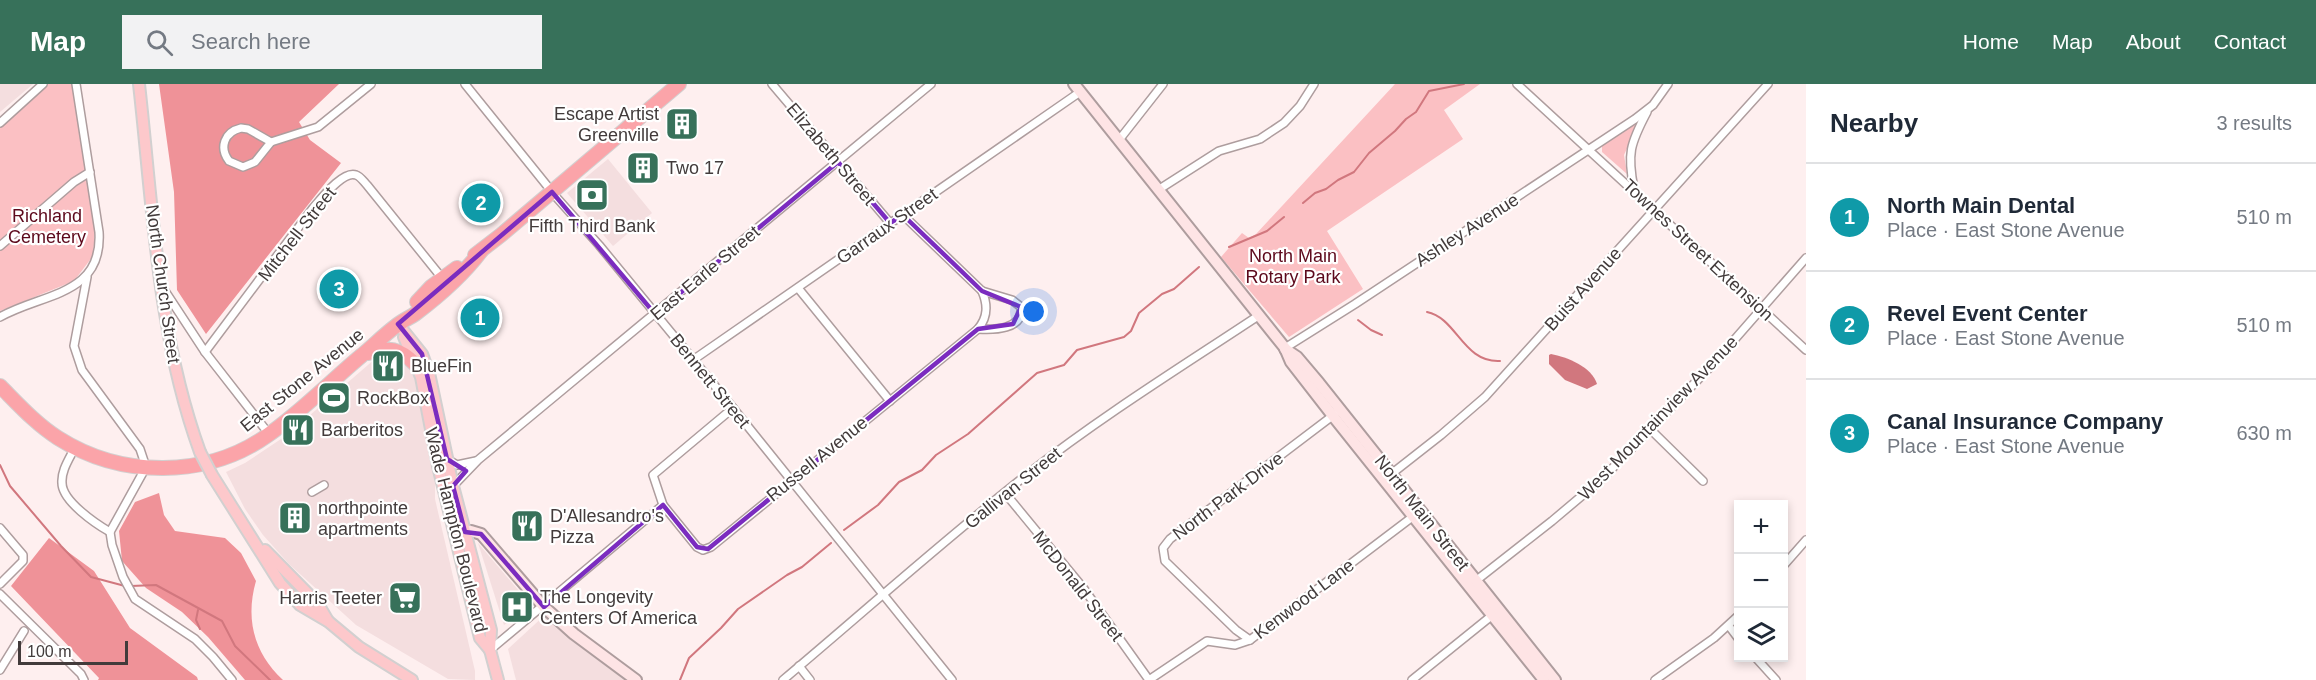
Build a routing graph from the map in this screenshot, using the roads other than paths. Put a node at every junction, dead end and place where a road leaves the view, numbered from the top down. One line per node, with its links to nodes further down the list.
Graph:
1 (43, 84): 16 (street)
2 (76, 84): 21 (street)
3 (139, 84): 33 (main road, North Church Street)
4 (371, 84): 18 (street)
5 (465, 84): 24 (street, Bennett Street)
6 (772, 84): 20 (street, Elizabeth Street)
7 (931, 84): 20 (street, East Earle Street)
8 (1163, 84): 17 (street)
9 (1314, 84): 23 (street)
10 (1519, 84): 19 (street, Townes Street Extension)
11 (1668, 84): 15 (street, Ashley Avenue)
12 (1768, 84): 25 (street, Buist Avenue)
13 (678, 85): 24 (highway, East Stone Avenue)
14 (1077, 88): 17 (street, North Main Street); 26 (street, Garraux Street)
15 (1648, 110): 19 (street, Ashley Avenue); 22 (street, Ashley Avenue)
16 (0, 123)
17 (1119, 140): 23 (street, North Main Street)
18 (271, 142): 18 (street)
19 (1590, 149): 22 (street, Townes Street Extension); 42 (street, Ashley Avenue)
20 (838, 162): 27 (street, Elizabeth Street); 37 (street, East Earle Street)
21 (90, 172): 28 (street); 31 (street)
22 (1634, 189): 25 (street, Townes Street Extension)
23 (1158, 190): 38 (street, North Main Street)
24 (552, 192): 29 (highway, East Stone Avenue); 37 (street, Bennett Street)
25 (1654, 209): 36 (street, Townes Street Extension); 58 (street, Buist Avenue)
26 (903, 215): 27 (street, Garraux Street); 35 (street)
27 (890, 223): 34 (street, Garraux Street)
28 (0, 246)
29 (481, 251): 32 (highway, East Stone Avenue); 40 (highway, East Stone Avenue)
30 (1806, 258): 36 (street, West Mountainview Avenue)
31 (87, 277): 39 (street); 57 (street)
32 (442, 278): 40 (highway, East Stone Avenue); 44 (street, Mitchell Street)
33 (161, 286): 44 (street); 70 (main road, North Church Street, bridge)
34 (798, 288): 46 (street, Garraux Street); 49 (street)
35 (982, 291): 41 (street); 41 (street)
36 (1761, 308): 43 (street, Townes Street Extension); 52 (street, West Mountainview Avenue)
37 (655, 314): 46 (street, Bennett Street); 56 (street, East Earle Street)
38 (1258, 316): 42 (street, North Main Street); 64 (street, Gallivan Street)
39 (0, 317)
40 (398, 324): 45 (highway, East Stone Avenue); 47 (main road, Wade Hampton Boulevard); 55 (main road, Wade Hampton Boulevard)
41 (978, 329): 49 (street, Russell Avenue)
42 (1285, 348): 51 (street, North Main Street)
43 (1806, 350)
44 (205, 352): 53 (street)
45 (363, 354): 47 (highway); 53 (highway, East Stone Avenue)
46 (693, 360): 50 (street, Bennett Street)
47 (416, 364): 69 (main road, Wade Hampton Boulevard)
48 (0, 386): 54 (highway, East Stone Avenue)
49 (890, 401): 59 (street, Russell Avenue)
50 (733, 408): 59 (street, Bennett Street); 65 (street)
51 (1336, 413): 58 (street, North Main Street); 86 (street, North Park Drive)
52 (1650, 429): 60 (street); 75 (street, West Mountainview Avenue)
53 (269, 434): 57 (highway, East Stone Avenue)
54 (75, 447): 57 (highway, East Stone Avenue); 68 (street)
55 (447, 459): 56 (street); 62 (main road, Wade Hampton Boulevard)
56 (478, 460): 62 (street, East Earle Street)
57 (146, 467): 68 (street)
58 (1387, 477): 66 (street, North Main Street)
59 (791, 480): 65 (street, Russell Avenue); 77 (street, Bennett Street)
60 (1703, 481)
61 (324, 485): 63 (street)
62 (453, 486): 69 (main road, Wade Hampton Boulevard)
63 (312, 492)
64 (1005, 493): 77 (street, Gallivan Street); 99 (street, McDonald Street)
65 (663, 506): 79 (street)
66 (1417, 514): 75 (street, North Main Street); 86 (street, Kenwood Lane)
67 (0, 528): 74 (street)
68 (110, 532): 92 (street)
69 (459, 533): 79 (street); 87 (main road, Wade Hampton Boulevard)
70 (251, 538): 73 (main road, North Church Street); 78 (main road, North Church Street)
71 (1806, 540): 72 (street)
72 (1788, 561)
73 (268, 564): 78 (main road); 82 (main road, North Church Street)
74 (0, 584)
75 (1472, 584): 80 (street, North Main Street)
76 (0, 594): 91 (street)
77 (882, 594): 89 (street, Gallivan Street); 98 (street, Bennett Street)
78 (310, 596): 82 (main road, North Church Street)
79 (544, 607): 87 (street); 95 (street)
80 (1496, 613): 100 (street); 101 (street, North Main Street); 102 (street, North Main Street)
81 (1734, 620): 83 (street)
82 (329, 622): 93 (main road, North Church Street)
83 (1729, 626): 85 (street); 103 (street)
84 (24, 631): 90 (street)
85 (1734, 633)
86 (1250, 640): 99 (street, Kenwood Lane)
87 (490, 650): 94 (main road, Wade Hampton Boulevard)
88 (1760, 662): 104 (street)
89 (799, 666): 96 (street, Gallivan Street); 97 (street)
90 (0, 670)
91 (84, 679)
92 (232, 680)
93 (412, 680)
94 (498, 680)
95 (636, 680)
96 (783, 680)
97 (810, 680)
98 (952, 680)
99 (1149, 680)
100 (1412, 680)
101 (1544, 680)
102 (1555, 680)
103 (1655, 680)
104 (1776, 680)

